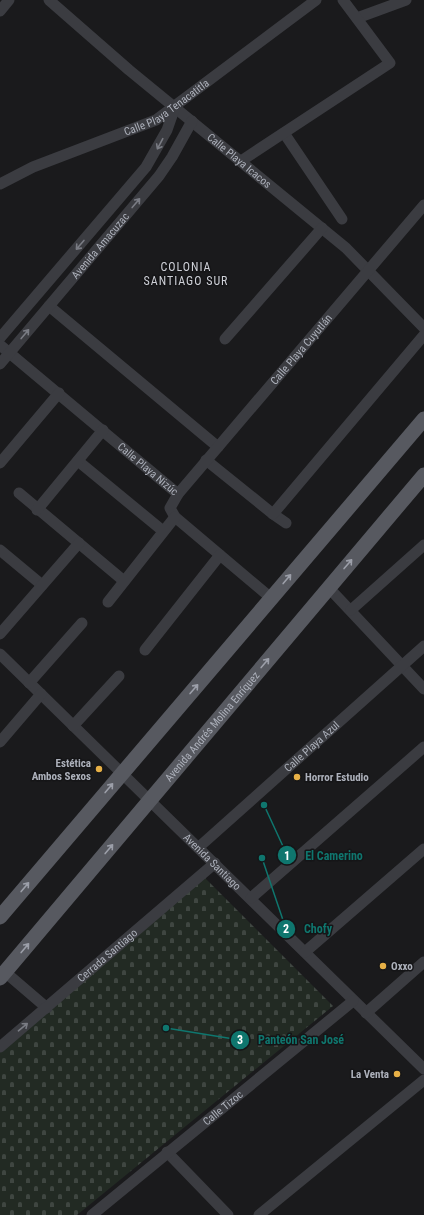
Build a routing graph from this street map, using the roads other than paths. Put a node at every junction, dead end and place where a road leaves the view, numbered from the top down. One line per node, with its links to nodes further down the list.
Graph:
1 (9, 0): 6 (street)
2 (49, 0): 8 (street, Calle Playa Icacos)
3 (316, 0): 8 (street, Calle Playa Tenacatitla)
4 (344, 0): 7 (street)
5 (406, 0): 7 (street)
6 (0, 11)
7 (357, 18): 10 (street)
8 (175, 108): 9 (street, Calle Playa Icacos); 12 (street, Calle Playa Tenacatitla); 20 (street, Avenida Amacuzac, one-way to 20)
9 (192, 121): 11 (street, Calle Playa Icacos); 17 (street, Avenida Amacuzac, one-way to 9)
10 (284, 133): 11 (street); 14 (street)
11 (241, 161): 15 (street, Calle Playa Icacos)
12 (0, 184)
13 (424, 205): 16 (street, Calle Playa Cuyutlán)
14 (342, 219)
15 (322, 228): 16 (street, Calle Playa Icacos); 21 (street)
16 (370, 270): 18 (street, Calle Playa Icacos); 28 (street, Calle Playa Cuyutlán)
17 (49, 306): 23 (street, Avenida Amacuzac, one-way to 17); 28 (street)
18 (424, 328)
19 (424, 335): 36 (street)
20 (0, 338)
21 (225, 339)
22 (0, 345): 23 (street, Calle Playa Nizúc)
23 (10, 353): 24 (street, Avenida Amacuzac); 25 (street, Calle Playa Nizúc)
24 (0, 364)
25 (59, 393): 27 (street, Calle Playa Nizúc); 31 (street)
26 (424, 419): 47 (main road, one-way to 26)
27 (103, 430): 30 (street); 34 (street, Calle Playa Nizúc)
28 (218, 447): 29 (street, Calle Playa Cuyutlán)
29 (206, 460): 34 (street, Calle Playa Cuyutlán); 36 (street)
30 (78, 461): 35 (street); 39 (street)
31 (0, 463)
32 (424, 475): 46 (main road, Avenida Andrés Molina Enríquez, one-way to 32)
33 (19, 493): 35 (street)
34 (178, 494): 37 (street, Calle Playa Nizúc)
35 (37, 510): 40 (street)
36 (273, 514): 38 (street)
37 (174, 517): 39 (street); 43 (street)
38 (286, 523)
39 (164, 531): 44 (street)
40 (79, 543): 44 (street); 45 (street)
41 (424, 545): 49 (street)
42 (0, 550): 45 (street)
43 (220, 554): 47 (street); 53 (street)
44 (124, 582): 48 (street)
45 (42, 585): 51 (street)
46 (328, 587): 49 (street); 64 (main road, Avenida Andrés Molina Enríquez, one-way to 46)
47 (271, 598): 63 (main road, one-way to 47)
48 (108, 602)
49 (351, 610): 55 (street)
50 (82, 623): 57 (street)
51 (0, 634)
52 (424, 646): 55 (street, Calle Playa Azul)
53 (145, 650)
54 (0, 654): 57 (street, Avenida Santiago)
55 (402, 665): 58 (street); 65 (street, Calle Playa Azul)
56 (119, 676): 60 (street)
57 (29, 683): 59 (street, Avenida Santiago)
58 (424, 689)
59 (41, 694): 60 (street, Avenida Santiago); 61 (street)
60 (73, 726): 63 (street, Avenida Santiago)
61 (0, 742)
62 (424, 747): 68 (street)
63 (122, 773): 64 (street, Avenida Santiago); 69 (main road, one-way to 63)
64 (150, 801): 65 (street, Avenida Santiago); 72 (main road, Avenida Andrés Molina Enríquez, one-way to 64)
65 (199, 847): 67 (street, Avenida Santiago)
66 (424, 848): 70 (street)
67 (215, 864): 68 (street, Avenida Santiago); 74 (street, Cerrada Santiago)
68 (251, 898): 70 (street, Avenida Santiago)
69 (0, 917)
70 (305, 952): 73 (street, Avenida Santiago)
71 (424, 962): 75 (street)
72 (2, 975): 74 (street)
73 (353, 1001): 75 (street, Avenida Santiago); 79 (street, Calle Tizoc)
74 (47, 1008): 76 (street, Cerrada Santiago, one-way to 74)
75 (366, 1013): 77 (street, Avenida Santiago)
76 (0, 1047)
77 (424, 1069)
78 (424, 1080): 82 (street)
79 (167, 1152): 80 (street, Calle Tizoc); 81 (street)
80 (92, 1215)
81 (228, 1215)
82 (259, 1215)

